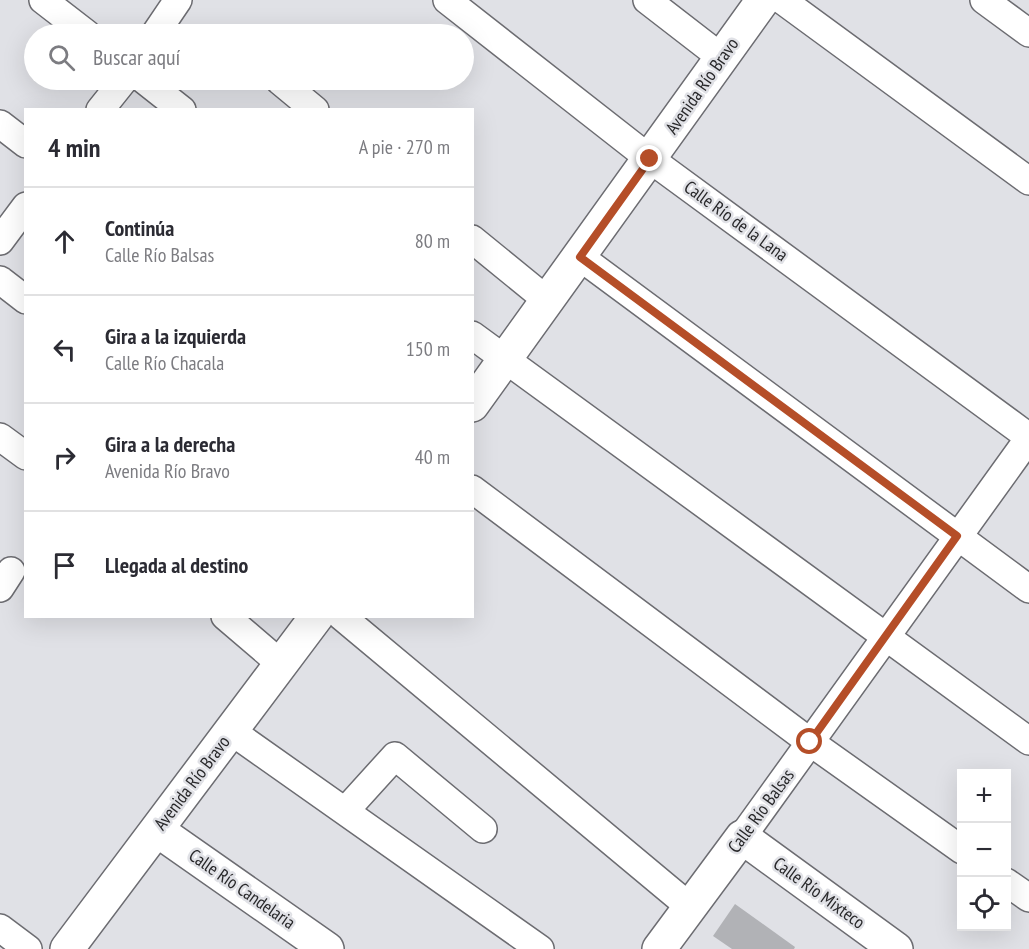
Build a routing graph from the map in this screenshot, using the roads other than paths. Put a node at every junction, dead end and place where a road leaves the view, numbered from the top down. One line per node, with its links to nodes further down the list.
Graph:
1 (43, 0): 8 (street)
2 (178, 0): 9 (street)
3 (447, 0): 20 (street, Calle Río de la Lana)
4 (647, 0): 11 (street)
5 (763, 0): 11 (main road, Avenida Río Bravo)
6 (782, 0): 21 (street)
7 (984, 0): 10 (street)
8 (74, 24)
9 (162, 24)
10 (1029, 33)
11 (722, 58): 20 (main road, Avenida Río Bravo)
12 (116, 90): 15 (street)
13 (157, 90): 16 (street)
14 (291, 90): 17 (street)
15 (102, 108)
16 (179, 108)
17 (313, 108)
18 (0, 124): 19 (street)
19 (24, 142)
20 (650, 159): 25 (main road, Avenida Río Bravo); 33 (street, Calle Río de la Lana)
21 (1029, 181)
22 (24, 209): 23 (street)
23 (0, 241)
24 (474, 241): 28 (street)
25 (580, 257): 28 (main road, Avenida Río Bravo); 36 (street)
26 (0, 280): 27 (street)
27 (24, 298)
28 (548, 301): 30 (main road, Avenida Río Bravo)
29 (474, 337): 30 (street)
30 (505, 361): 31 (main road, Avenida Río Bravo); 41 (street)
31 (474, 402)
32 (0, 437): 34 (street)
33 (1029, 437): 36 (street, Calle Río Balsas)
34 (24, 455)
35 (474, 490): 45 (street)
36 (957, 536): 37 (street); 41 (street, Calle Río Balsas)
37 (1029, 589)
38 (227, 618): 42 (street)
39 (315, 618): 42 (main road, Avenida Río Bravo)
40 (343, 618): 53 (street)
41 (884, 636): 44 (street); 45 (street, Calle Río Balsas)
42 (281, 664): 43 (main road, Avenida Río Bravo)
43 (231, 730): 46 (street); 48 (main road, Avenida Río Bravo)
44 (1029, 741)
45 (810, 742): 49 (street, Calle Río Balsas); 50 (street)
46 (346, 810): 47 (street); 58 (street)
47 (483, 829)
48 (157, 830): 55 (main road, Calle Río Candelaria); 57 (main road, Avenida Río Bravo)
49 (742, 837): 53 (main road, Calle Río Balsas); 60 (main road, Calle Río Mixteco)
50 (957, 846)
51 (1011, 885): 52 (street)
52 (1029, 898)
53 (690, 907): 59 (main road, Calle Río Balsas)
54 (0, 928): 56 (street)
55 (314, 946)
56 (28, 949)
57 (67, 949)
58 (540, 949)
59 (659, 949)
60 (896, 949)

